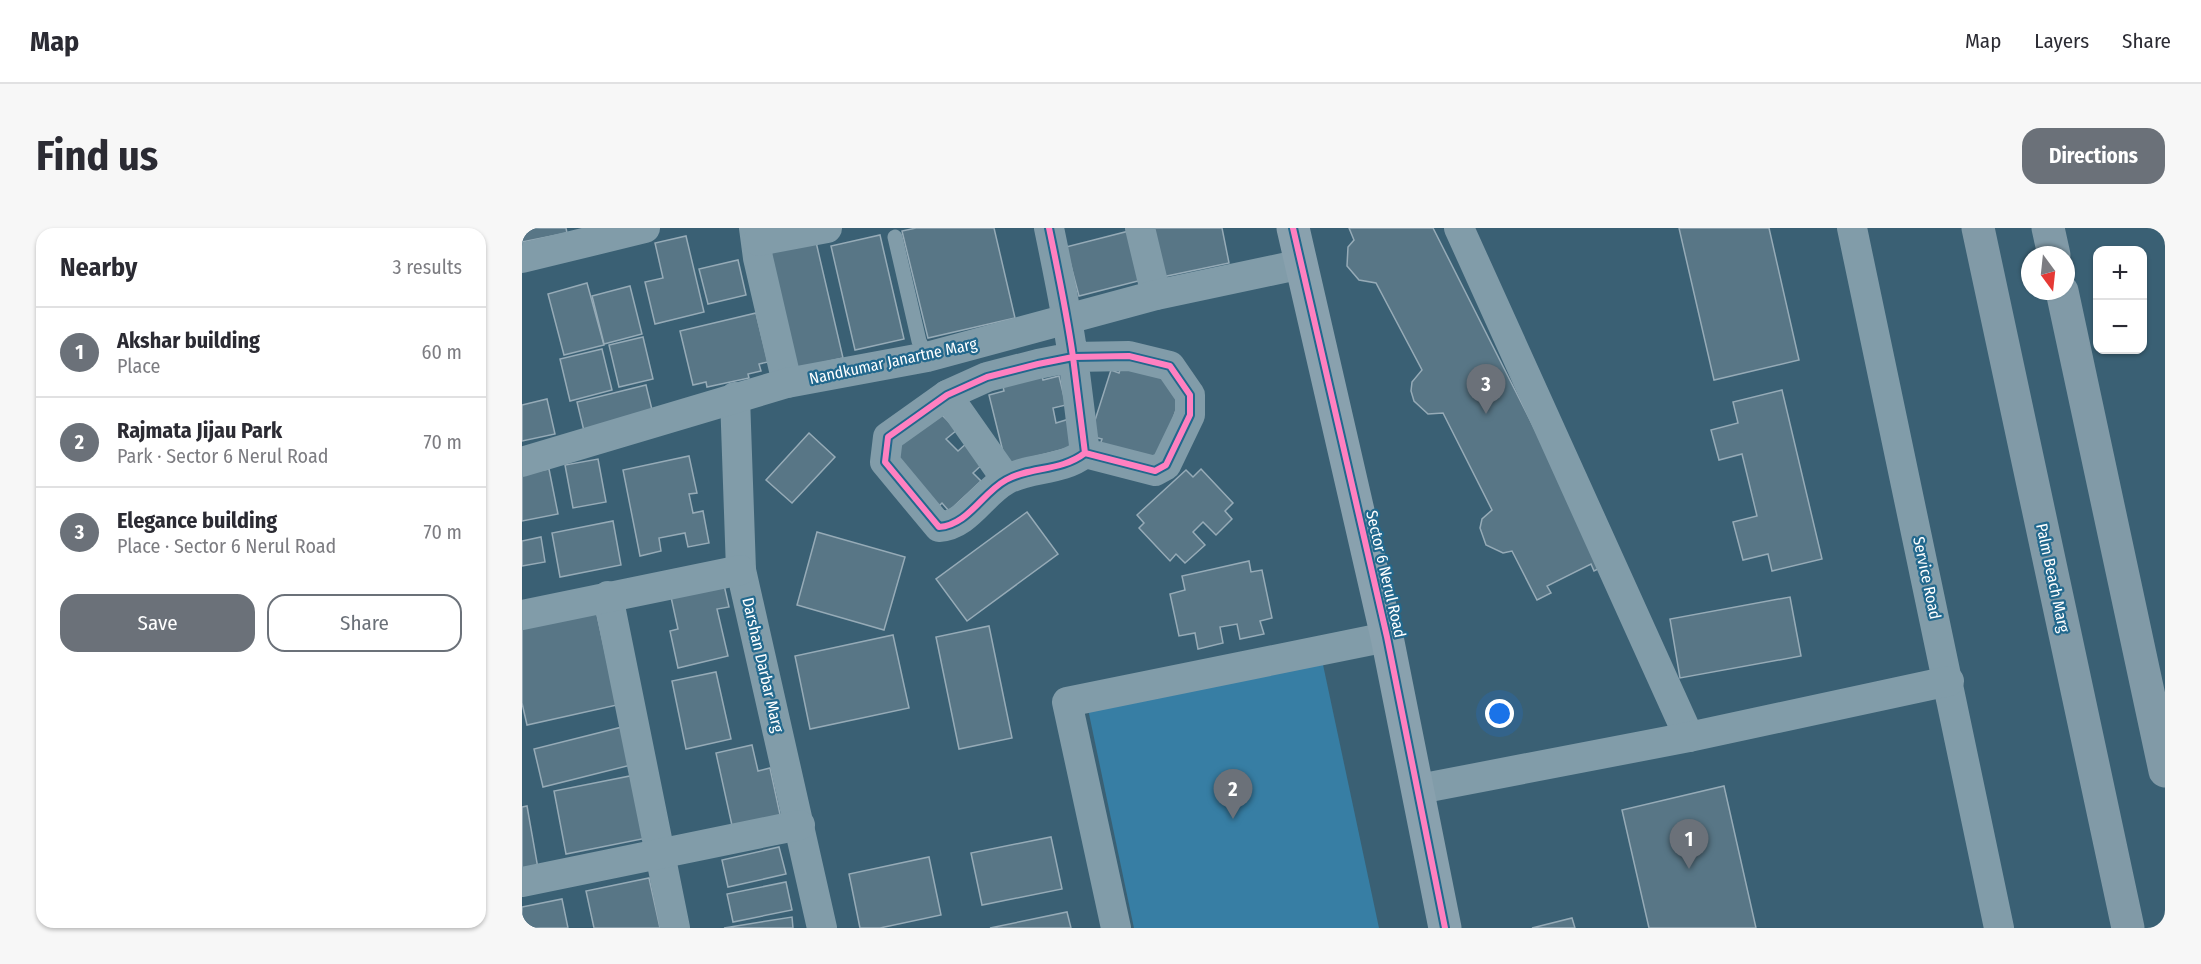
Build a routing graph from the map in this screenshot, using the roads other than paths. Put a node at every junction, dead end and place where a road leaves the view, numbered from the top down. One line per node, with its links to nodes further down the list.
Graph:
1 (645, 228): 13 (street)
2 (826, 228): 10 (street)
3 (1049, 228): 17 (street)
4 (1140, 228): 15 (street)
5 (1293, 228): 14 (street, Sector 6 Nerul Road)
6 (1460, 228): 31 (street)
7 (1852, 228): 30 (street, Service Road)
8 (1978, 228): 42 (main road, Palm Beach Marg)
9 (2048, 228): 12 (main road)
10 (756, 235): 20 (street)
11 (895, 237): 18 (lane)
12 (2052, 246)
13 (522, 258)
14 (1302, 264): 15 (street, Nandkumar Janartne Marg); 29 (street, Sector 6 Nerul Road)
15 (1156, 295): 17 (street, Nandkumar Janartne Marg)
16 (2064, 300): 32 (main road)
17 (1069, 319): 18 (street, Nandkumar Janartne Marg); 19 (street)
18 (927, 357): 20 (street, Nandkumar Janartne Marg)
19 (1074, 357): 21 (street); 23 (street); 23 (street)
20 (787, 383): 22 (street, Nandkumar Janartne Marg)
21 (947, 395): 25 (street); 25 (street)
22 (735, 397): 24 (street, Nandkumar Janartne Marg); 26 (street, Darshan Darbar Marg)
23 (1085, 453): 25 (street)
24 (522, 462)
25 (1006, 479)
26 (741, 570): 27 (street); 34 (street, Darshan Darbar Marg)
27 (608, 596): 28 (street); 35 (street)
28 (522, 615)
29 (1387, 637): 33 (street, Sector 6 Nerul Road); 39 (street)
30 (1948, 681): 31 (street); 41 (street, Service Road)
31 (1689, 737): 33 (street)
32 (2165, 771)
33 (1419, 789): 40 (street, Sector 6 Nerul Road)
34 (800, 825): 35 (street); 38 (street, Darshan Darbar Marg)
35 (660, 854): 36 (street); 37 (street)
36 (522, 882)
37 (675, 928)
38 (822, 928)
39 (1116, 928)
40 (1444, 928)
41 (1999, 928)
42 (2128, 928)

